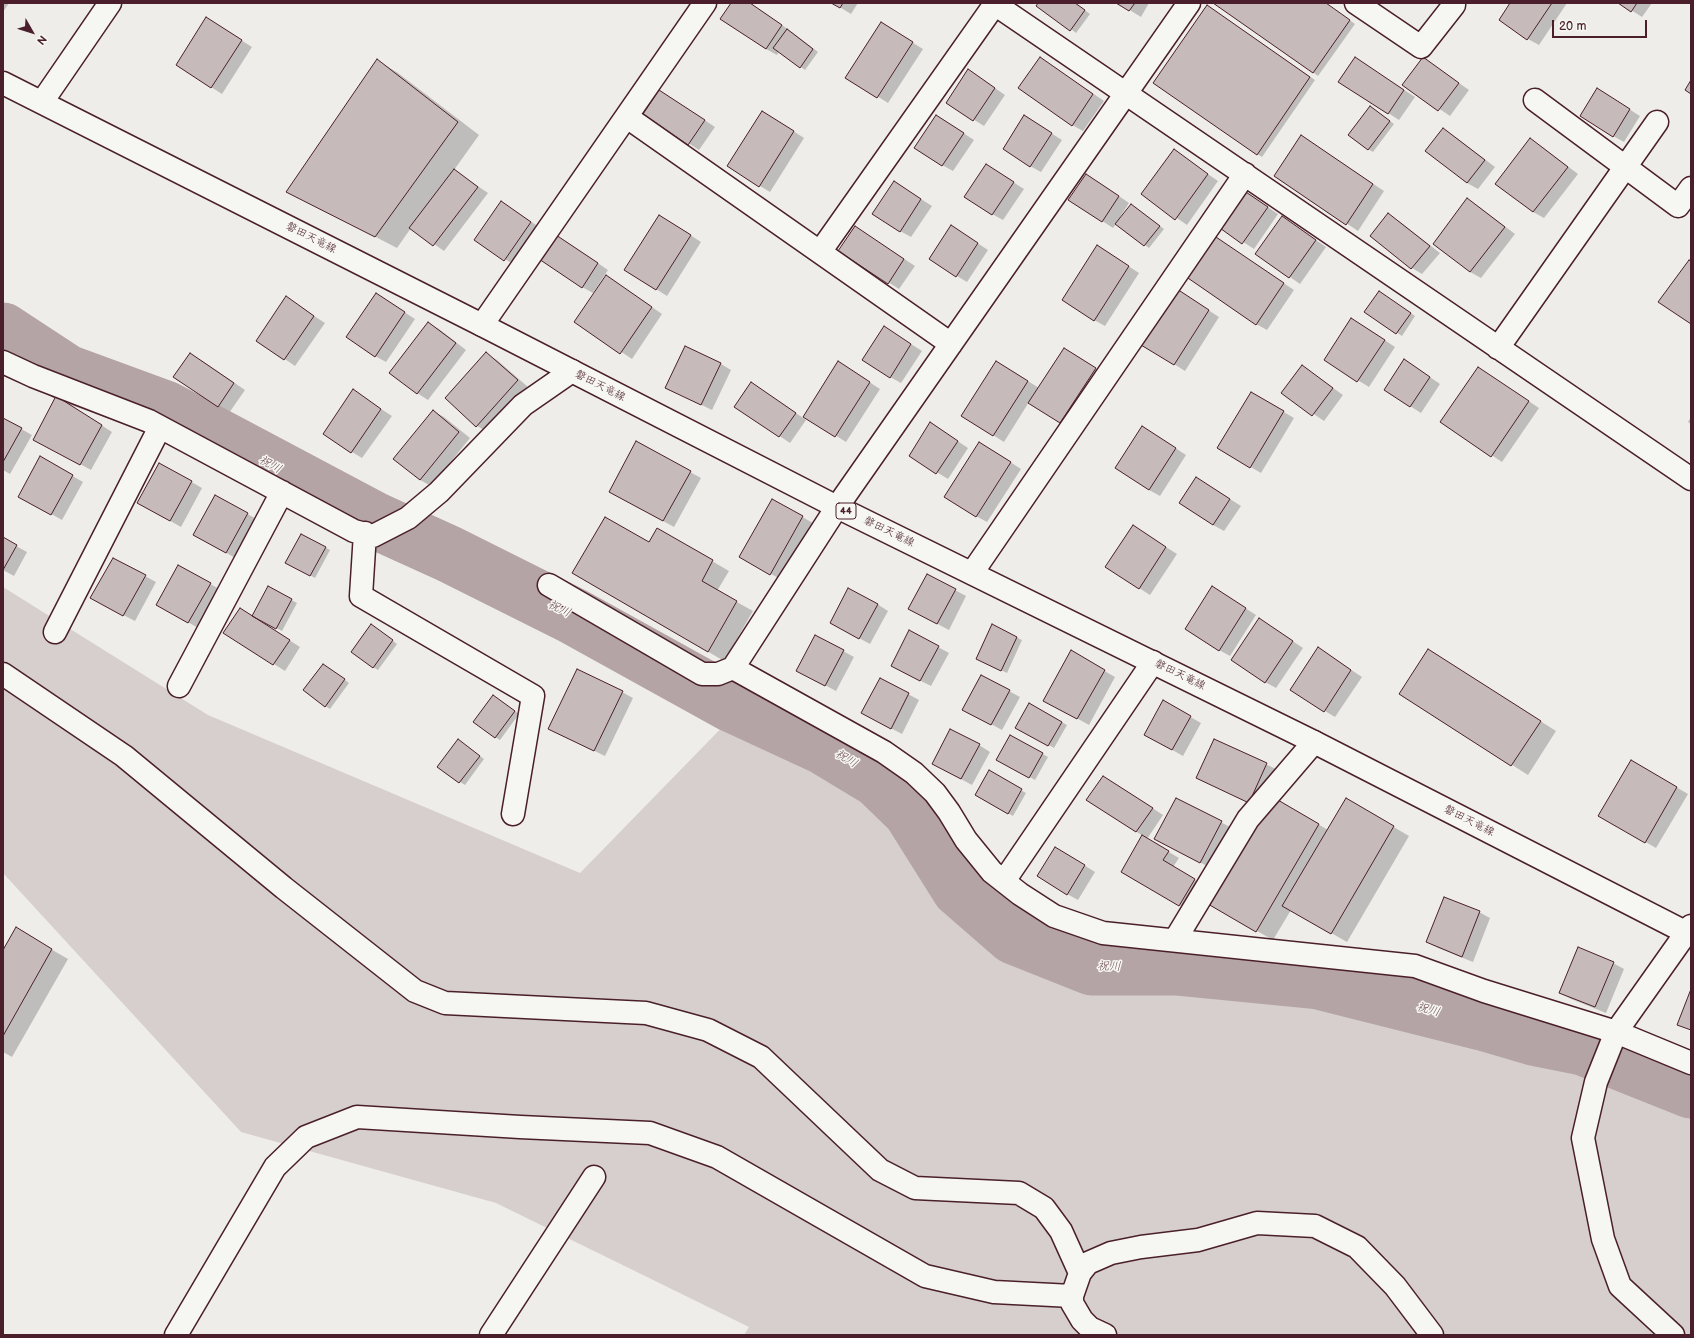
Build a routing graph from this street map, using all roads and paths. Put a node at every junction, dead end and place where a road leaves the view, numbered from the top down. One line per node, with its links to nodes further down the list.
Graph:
1 (110, 3): 10 (street)
2 (705, 3): 11 (street)
3 (1189, 3): 8 (street)
4 (1356, 3): 6 (street)
5 (994, 4): 8 (street); 16 (street)
6 (1454, 5)
7 (3, 83): 10 (street, 磐田天竜線 / 44)
8 (1126, 93): 14 (street); 18 (street)
9 (1535, 100): 13 (street)
10 (42, 102): 17 (street, 磐田天竜線 / 44)
11 (627, 117): 16 (street); 17 (street)
12 (1657, 122): 13 (street)
13 (1625, 167): 15 (street); 19 (street)
14 (1245, 174): 19 (street); 27 (street)
15 (1691, 188)
16 (820, 252): 18 (street)
17 (482, 325): 21 (street, 磐田天竜線 / 44)
18 (951, 344): 25 (street)
19 (1498, 348): 23 (street)
20 (3, 362): 22 (street)
21 (572, 371): 25 (street, 磐田天竜線 / 44); 26 (street)
22 (160, 427): 24 (street); 29 (street)
23 (1691, 479)
24 (282, 492): 26 (street); 33 (street)
25 (837, 507): 27 (street, 磐田天竜線 / 44); 31 (street)
26 (365, 533): 35 (street)
27 (972, 573): 30 (street, 磐田天竜線 / 44)
28 (549, 585): 31 (street)
29 (55, 632)
30 (1153, 662): 34 (street, 磐田天竜線 / 44); 36 (street)
31 (733, 668): 36 (street)
32 (3, 674): 42 (street)
33 (180, 686)
34 (1314, 742): 37 (street, 磐田天竜線 / 44); 38 (street)
35 (513, 814)
36 (1004, 882): 38 (street)
37 (1690, 931): 39 (street)
38 (1175, 940): 39 (street)
39 (1614, 1036): 40 (street); 48 (street)
40 (1691, 1063)
41 (594, 1176): 45 (street)
42 (1080, 1273): 43 (street); 47 (street)
43 (1072, 1296): 44 (street); 46 (street)
44 (176, 1335)
45 (491, 1335)
46 (1105, 1335)
47 (1432, 1335)
48 (1673, 1335)

